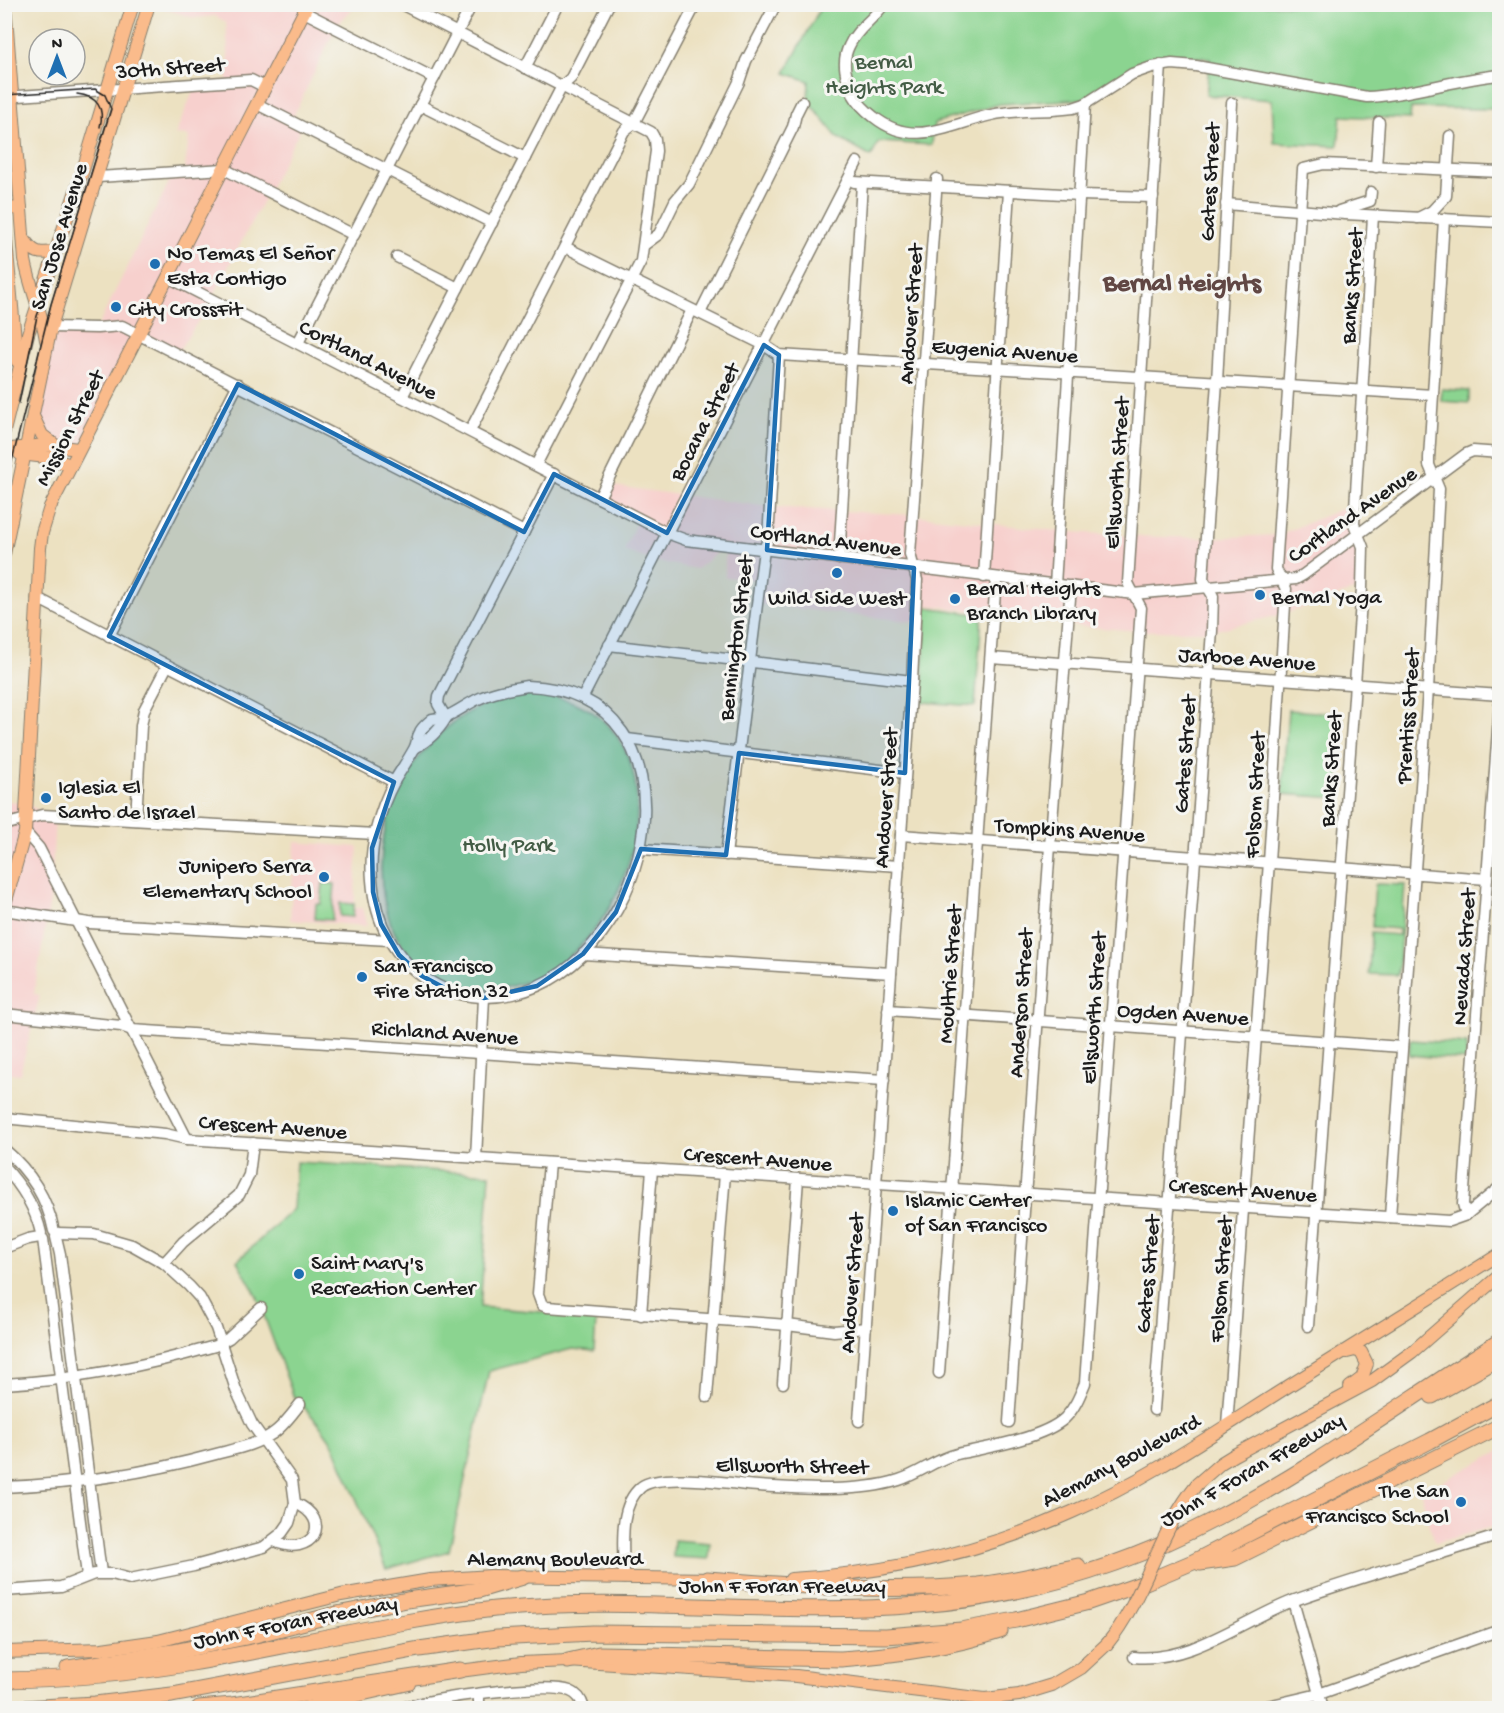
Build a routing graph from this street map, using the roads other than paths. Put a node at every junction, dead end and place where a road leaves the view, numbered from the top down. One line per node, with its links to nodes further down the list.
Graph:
1 (5, 4): 21 (main road)
2 (133, 4): 20 (main road, San Jose Avenue)
3 (149, 4): 19 (main road, San Jose Avenue)
4 (401, 4): 12 (street)
5 (472, 4): 12 (street)
6 (558, 4): 14 (street)
7 (609, 4): 17 (street)
8 (696, 4): 28 (street)
9 (776, 4): 58 (street)
10 (884, 4): 25 (street)
11 (306, 8): 16 (street); 18 (main road, Mission Street)
12 (457, 33): 14 (street); 16 (street)
13 (1161, 65): 15 (street); 25 (street); 44 (street, Ellsworth Street)
14 (525, 68): 17 (street)
15 (1500, 75)
16 (434, 78): 26 (street)
17 (562, 86): 28 (street); 30 (street)
18 (266, 87): 19 (street, 30th Street); 24 (main road, Mission Street)
19 (123, 89): 20 (street, 30th Street); 37 (main road, San Jose Avenue)
20 (108, 90): 21 (street, 30th Street); 60 (main road, San Jose Avenue)
21 (9, 97): 46 (main road)
22 (802, 102): 66 (street)
23 (1232, 103): 45 (street, Gates Street)
24 (257, 104): 33 (main road, Mission Street); 34 (street)
25 (1085, 104): 43 (street)
26 (420, 105): 30 (street); 34 (street)
27 (1379, 122): 32 (street)
28 (634, 123): 58 (street); 59 (street)
29 (1450, 136): 35 (street)
30 (525, 158): 55 (street)
31 (857, 162): 38 (street, Bocana Street)
32 (1376, 167): 35 (street); 48 (street, Folsom Street)
33 (224, 169): 37 (street); 56 (street); 62 (main road, Mission Street)
34 (387, 170): 55 (street); 56 (street)
35 (1449, 170): 36 (street); 52 (street)
36 (1500, 172)
37 (98, 177): 67 (main road, San Jose Avenue)
38 (848, 182): 39 (street); 70 (street, Bocana Street)
39 (862, 183): 40 (street); 73 (street)
40 (937, 183): 41 (street); 74 (street, Andover Street)
41 (1009, 191): 43 (street); 75 (street, Moultrie Street)
42 (1371, 192): 49 (street, Banks Street)
43 (1080, 195): 44 (street); 77 (street)
44 (1153, 197): 78 (street, Ellsworth Street)
45 (1226, 204): 48 (street); 79 (street, Gates Street)
46 (21, 208): 47 (main road); 57 (main road)
47 (4, 209)
48 (1300, 211): 49 (street); 81 (street, Folsom Street)
49 (1333, 213): 50 (street)
50 (1374, 216): 52 (street); 82 (street, Banks Street)
51 (4, 219): 76 (main road)
52 (1417, 219): 53 (street)
53 (1444, 219): 54 (street); 83 (street, Prentiss Street)
54 (1500, 222)
55 (492, 223): 64 (street)
56 (354, 235): 69 (street)
57 (23, 238): 60 (main road); 65 (main road)
58 (644, 246): 63 (street)
59 (565, 247): 63 (street); 87 (street)
60 (56, 252): 65 (main road, San Jose Avenue)
61 (398, 257): 64 (street)
62 (168, 277): 68 (main road, Mission Street); 69 (street, Cortland Avenue)
63 (632, 280): 66 (street); 94 (street)
64 (458, 288): 84 (street)
65 (37, 304): 71 (main road); 76 (main road, San Jose Avenue)
66 (696, 311): 70 (street); 97 (street)
67 (51, 327): 68 (street); 71 (main road, San Jose Avenue)
68 (139, 333): 80 (street); 89 (main road, Mission Street)
69 (298, 343): 84 (street, Cortland Avenue)
70 (764, 345): 72 (street); 99 (street, Bocana Street)
71 (46, 348): 85 (main road, San Jose Avenue)
72 (779, 355): 73 (street, Eugenia Avenue); 101 (street, Bennington Street)
73 (852, 359): 74 (street, Eugenia Avenue); 103 (street)
74 (925, 364): 75 (street, Eugenia Avenue); 104 (street, Andover Street)
75 (998, 368): 77 (street, Eugenia Avenue); 105 (street, Moultrie Street)
76 (18, 370): 86 (main road, San Jose Avenue)
77 (1068, 373): 78 (street, Eugenia Avenue); 107 (street)
78 (1141, 377): 79 (street, Eugenia Avenue); 110 (street, Ellsworth Street)
79 (1216, 382): 81 (street, Eugenia Avenue); 109 (street, Gates Street)
80 (238, 384): 98 (street); 112 (street)
81 (1288, 386): 82 (street, Eugenia Avenue); 106 (street, Folsom Street)
82 (1363, 391): 83 (street, Eugenia Avenue); 100 (street, Banks Street)
83 (1433, 395): 96 (street, Prentiss Street)
84 (402, 397): 87 (street, Cortland Avenue)
85 (32, 415): 88 (main road); 91 (main road, San Jose Avenue)
86 (4, 431)
87 (470, 431): 94 (street, Cortland Avenue)
88 (55, 445): 89 (main road); 91 (main road)
89 (79, 449): 93 (main road, Mission Street)
90 (4, 450): 91 (main road)
91 (26, 451): 93 (main road); 102 (main road, San Jose Avenue)
92 (1500, 453): 96 (street, Cortland Avenue)
93 (71, 465): 111 (main road, Mission Street)
94 (536, 465): 95 (street, Cortland Avenue)
95 (554, 474): 97 (street, Cortland Avenue); 98 (street)
96 (1435, 477): 100 (street, Cortland Avenue); 123 (street, Prentiss Street)
97 (599, 498): 99 (street, Cortland Avenue)
98 (524, 532): 127 (street)
99 (667, 533): 101 (street, Cortland Avenue); 113 (street, Bocana Street)
100 (1358, 534): 106 (street, Cortland Avenue); 122 (street, Banks Street)
101 (764, 550): 103 (street, Cortland Avenue); 115 (street, Bennington Street)
102 (4, 554)
103 (839, 559): 104 (street, Cortland Avenue)
104 (914, 568): 105 (street, Cortland Avenue); 121 (street, Andover Street)
105 (990, 578): 107 (street, Cortland Avenue); 114 (street, Moultrie Street)
106 (1281, 580): 109 (street, Cortland Avenue); 120 (street, Folsom Street)
107 (1055, 585): 108 (street, Cortland Avenue)
108 (1071, 586): 110 (street, Cortland Avenue); 116 (street, Anderson Street)
109 (1208, 587): 110 (street, Cortland Avenue); 119 (street, Gates Street)
110 (1134, 594): 118 (street, Ellsworth Street)
111 (37, 598): 112 (street); 132 (main road, Mission Street)
112 (109, 636): 117 (street)
113 (609, 645): 115 (street); 125 (street, Bocana Street)
114 (991, 658): 116 (street, Jarboe Avenue); 138 (street, Moultrie Street)
115 (750, 662): 121 (street); 129 (street, Bennington Street)
116 (1064, 663): 118 (street, Jarboe Avenue); 139 (street, Anderson Street)
117 (167, 666): 131 (street); 133 (street)
118 (1136, 668): 119 (street, Jarboe Avenue); 141 (street, Ellsworth Street)
119 (1209, 674): 120 (street, Jarboe Avenue); 143 (street, Gates Street)
120 (1280, 678): 122 (street, Jarboe Avenue); 144 (street, Folsom Street)
121 (912, 681): 130 (street, Andover Street)
122 (1355, 684): 123 (street, Jarboe Avenue); 146 (street, Banks Street)
123 (1428, 689): 124 (street, Jarboe Avenue); 147 (street, Prentiss Street)
124 (1500, 695)
125 (583, 698): 127 (street); 128 (street)
126 (1500, 702): 148 (street, Nevada Street)
127 (446, 718): 131 (street)
128 (627, 740): 129 (street); 140 (street)
129 (739, 753): 130 (street); 142 (street, Bennington Street)
130 (905, 773): 137 (street, Andover Street)
131 (394, 782): 136 (street)
132 (26, 819): 133 (street); 134 (street); 135 (main road, Mission Street)
133 (136, 820): 136 (street)
134 (4, 822)
135 (25, 832): 149 (main road, Mission Street); 150 (street)
136 (375, 834): 151 (street)
137 (901, 835): 138 (street, Tompkins Avenue); 145 (street, Andover Street)
138 (977, 841): 139 (street, Tompkins Avenue); 157 (street, Moultrie Street)
139 (1050, 846): 141 (street, Tompkins Avenue); 158 (street, Anderson Street)
140 (641, 849): 142 (street); 152 (street)
141 (1123, 852): 143 (street, Tompkins Avenue); 159 (street, Ellsworth Street)
142 (726, 855): 145 (street)
143 (1196, 857): 144 (street, Tompkins Avenue); 161 (street, Gates Street)
144 (1269, 862): 146 (street, Tompkins Avenue); 162 (street, Folsom Street)
145 (899, 866): 153 (street, Andover Street)
146 (1342, 868): 147 (street, Tompkins Avenue); 163 (street, Banks Street)
147 (1414, 873): 148 (street, Tompkins Avenue); 164 (street, Prentiss Street)
148 (1487, 879): 185 (street, Nevada Street)
149 (4, 909): 150 (street)
150 (74, 920): 151 (street); 160 (street)
151 (389, 940): 154 (street)
152 (584, 954): 153 (street); 154 (street)
153 (891, 973): 155 (street, Andover Street)
154 (484, 998): 165 (street)
155 (888, 1010): 157 (street, Ogden Avenue); 166 (street, Andover Street)
156 (4, 1014): 160 (street, Richland Avenue)
157 (965, 1016): 158 (street, Ogden Avenue); 179 (street, Moultrie Street)
158 (1038, 1021): 159 (street, Ogden Avenue); 180 (street, Anderson Street)
159 (1110, 1026): 161 (street, Ogden Avenue); 181 (street, Ellsworth Street)
160 (132, 1030): 165 (street, Richland Avenue); 168 (street)
161 (1183, 1032): 162 (street, Ogden Avenue); 182 (street, Gates Street)
162 (1256, 1037): 163 (street, Ogden Avenue); 183 (street, Folsom Street)
163 (1329, 1042): 164 (street, Ogden Avenue); 184 (street, Banks Street)
164 (1402, 1047): 186 (street, Prentiss Street)
165 (483, 1053): 166 (street, Richland Avenue); 171 (street)
166 (884, 1080): 177 (street, Andover Street)
167 (4, 1118): 168 (street, Crescent Avenue)
168 (188, 1139): 169 (street, Crescent Avenue)
169 (253, 1143): 171 (street, Crescent Avenue); 191 (street)
170 (4, 1149): 187 (street)
171 (476, 1158): 172 (street, Crescent Avenue)
172 (549, 1163): 174 (street, Crescent Avenue); 194 (street)
173 (4, 1167): 188 (street)
174 (651, 1169): 175 (street, Crescent Avenue); 194 (street)
175 (725, 1174): 176 (street, Crescent Avenue); 195 (street)
176 (798, 1179): 177 (street, Crescent Avenue); 196 (street)
177 (876, 1184): 179 (street, Crescent Avenue); 198 (street, Andover Street)
178 (1500, 1187): 185 (street, Crescent Avenue)
179 (952, 1189): 180 (street, Crescent Avenue); 204 (street, Moultrie Street)
180 (1025, 1194): 181 (street, Crescent Avenue); 217 (street, Anderson Street)
181 (1098, 1198): 182 (street, Crescent Avenue); 234 (street, Ellsworth Street)
182 (1171, 1203): 183 (street, Crescent Avenue); 215 (street, Gates Street)
183 (1244, 1208): 184 (street, Crescent Avenue); 218 (street, Folsom Street)
184 (1317, 1213): 186 (street, Crescent Avenue); 197 (street, Banks Street)
185 (1466, 1215): 186 (street, Crescent Avenue)
186 (1390, 1217)
187 (56, 1234): 188 (street); 191 (street); 205 (street)
188 (41, 1236): 189 (street); 206 (street)
189 (4, 1248)
190 (1500, 1254): 202 (main road, Alemany Boulevard)
191 (164, 1263): 201 (street)
192 (1500, 1275): 214 (main road)
193 (261, 1308): 201 (street)
194 (641, 1314): 195 (street)
195 (713, 1319): 196 (street); 210 (street)
196 (787, 1325): 198 (street); 207 (street)
197 (1308, 1326)
198 (866, 1328): 216 (street, Andover Street)
199 (1500, 1335): 213 (highway)
200 (1500, 1341): 213 (highway, John F Foran Freeway)
201 (222, 1343): 205 (street); 220 (street)
202 (1344, 1353): 214 (main road); 218 (main road, Alemany Boulevard)
203 (1500, 1358): 221 (highway)
204 (939, 1373)
205 (75, 1378): 206 (street); 222 (street)
206 (62, 1379): 208 (street); 223 (street)
207 (783, 1383)
208 (4, 1384)
209 (1500, 1391): 226 (highway)
210 (707, 1397)
211 (1500, 1403): 226 (highway)
212 (300, 1404): 220 (street)
213 (1403, 1404): 221 (highway, John F Foran Freeway)
214 (1320, 1409): 242 (main road, bridge)
215 (1154, 1410)
216 (859, 1421)
217 (1009, 1422)
218 (1227, 1425): 235 (main road, Alemany Boulevard)
219 (1500, 1426): 230 (highway)
220 (262, 1440): 222 (street); 225 (street)
221 (1304, 1468): 229 (highway, John F Foran Freeway)
222 (88, 1480): 223 (street); 231 (street)
223 (75, 1482): 224 (street); 232 (street)
224 (4, 1487)
225 (295, 1503): 228 (street); 228 (street)
226 (1294, 1508): 230 (highway)
227 (1500, 1535): 237 (street)
228 (274, 1541): 231 (street)
229 (1148, 1550): 235 (highway); 245 (highway, John F Foran Freeway)
230 (1185, 1565): 238 (highway)
231 (101, 1573): 232 (street)
232 (87, 1575): 236 (street)
233 (523, 1577): 234 (main road, Alemany Boulevard); 240 (main road, Alemany Boulevard); 244 (highway)
234 (624, 1578): 235 (main road, Alemany Boulevard)
235 (707, 1579)
236 (4, 1591)
237 (1293, 1601): 241 (street); 247 (street)
238 (1071, 1607): 242 (highway); 248 (highway)
239 (1500, 1630): 247 (street)
240 (4, 1651)
241 (1134, 1657)
242 (568, 1660): 243 (main road)
243 (460, 1670): 251 (highway); 252 (main road)
244 (4, 1673)
245 (4, 1680)
246 (479, 1694): 253 (street); 254 (street); 255 (street)
247 (1319, 1694): 256 (street); 257 (street)
248 (71, 1706): 249 (highway); 250 (highway)
249 (23, 1708)
250 (90, 1708)
251 (199, 1708)
252 (302, 1708)
253 (403, 1708)
254 (479, 1708)
255 (584, 1708)
256 (1259, 1708)
257 (1323, 1708)

